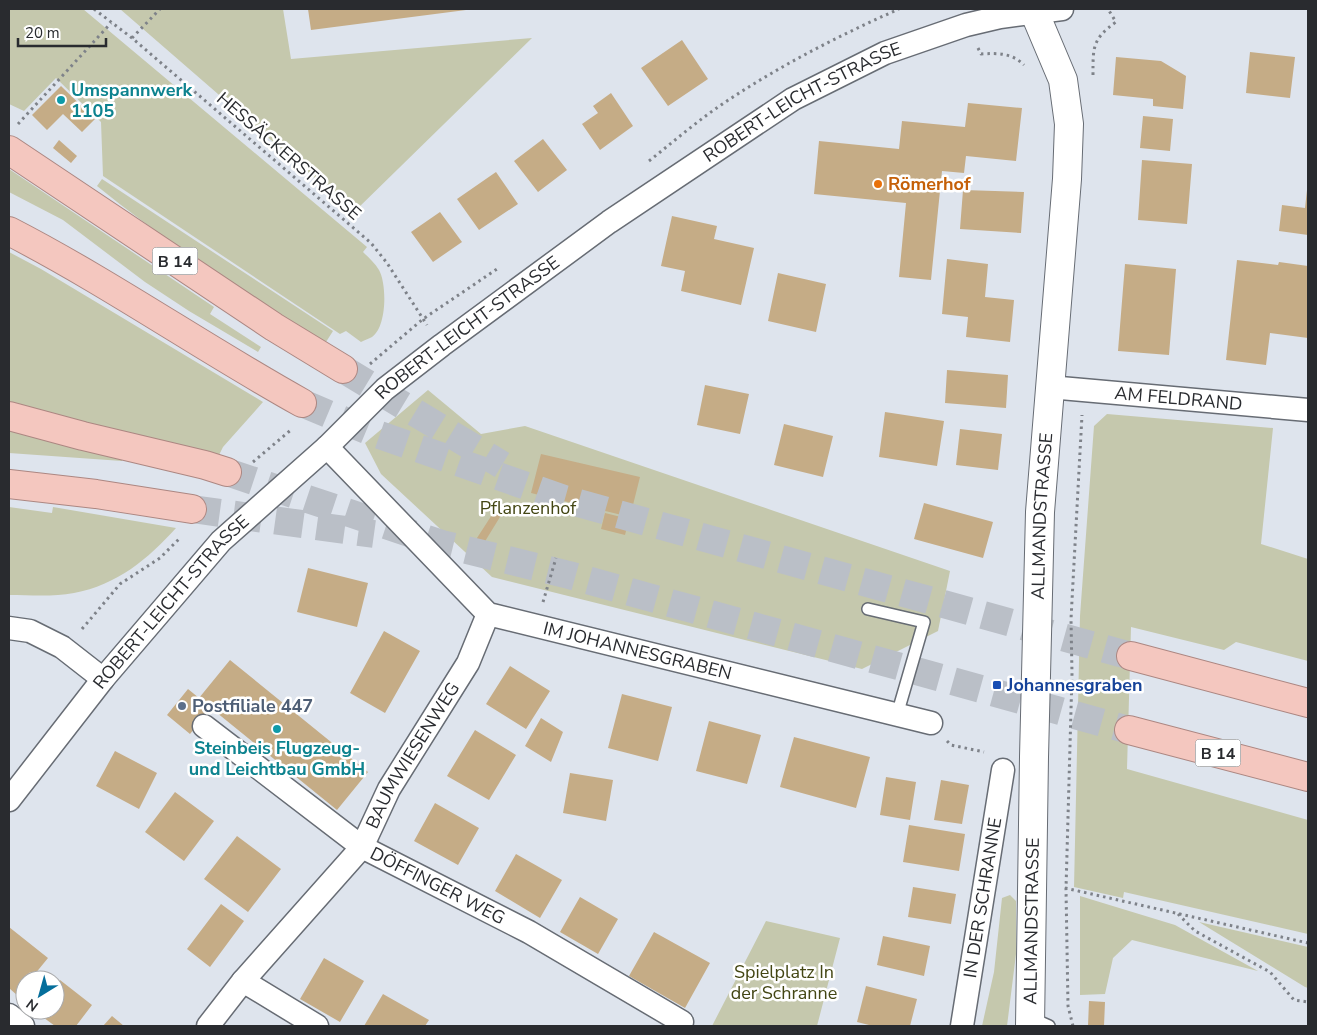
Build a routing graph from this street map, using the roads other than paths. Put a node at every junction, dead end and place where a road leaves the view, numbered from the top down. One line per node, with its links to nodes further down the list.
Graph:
1 (1062, 9): 2 (street, ROBERT-LEICHT-STRASSE)
2 (1034, 11): 6 (street, ALLMANDSTRASSE); 10 (street, ROBERT-LEICHT-STRASSE)
3 (12, 138): 5 (highway, B 14)
4 (9, 231): 7 (highway)
5 (342, 369)
6 (1049, 388): 8 (street, AM FELDRAND); 30 (street, ALLMANDSTRASSE)
7 (302, 403)
8 (1308, 410)
9 (9, 416): 11 (highway)
10 (327, 447): 15 (street); 18 (street, ROBERT-LEICHT-STRASSE)
11 (227, 472)
12 (9, 484): 13 (highway)
13 (192, 509)
14 (868, 609): 20 (lane)
15 (488, 614): 20 (street, IM JOHANNESGRABEN); 27 (street, BAUMWIESENWEG)
16 (9, 628): 18 (street)
17 (1130, 656): 19 (highway)
18 (103, 679): 26 (street, ROBERT-LEICHT-STRASSE)
19 (1308, 702)
20 (897, 715): 21 (street, IM JOHANNESGRABEN)
21 (931, 724)
22 (204, 726): 27 (street, DÖFFINGER WEG)
23 (1129, 730): 25 (highway, B 14)
24 (1002, 770): 35 (street, IN DER SCHRANNE)
25 (1308, 777)
26 (9, 800)
27 (362, 847): 28 (street, BAUMWIESENWEG); 34 (street, DÖFFINGER WEG)
28 (243, 981): 32 (street, BAUMWIESENWEG); 33 (street)
29 (9, 1015): 31 (street)
30 (1037, 1023)
31 (23, 1026)
32 (208, 1026)
33 (317, 1026)
34 (680, 1026)
35 (962, 1026)

